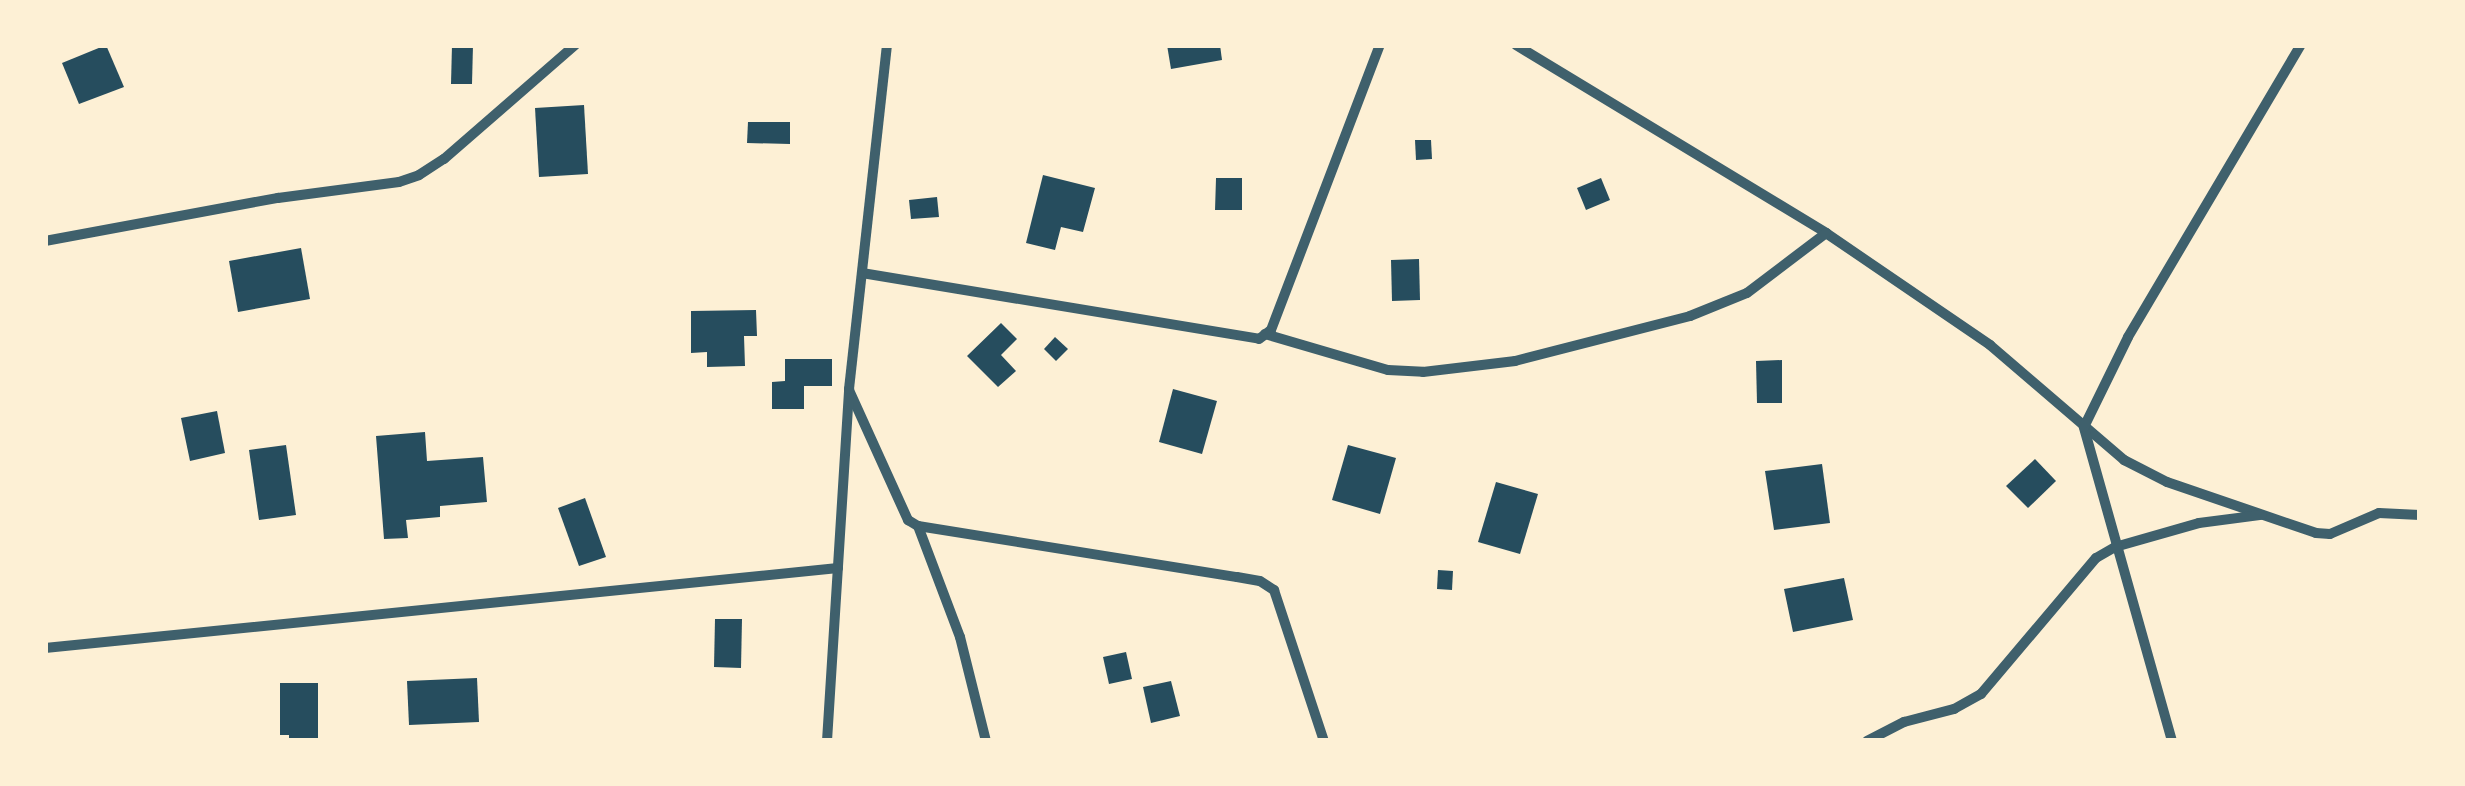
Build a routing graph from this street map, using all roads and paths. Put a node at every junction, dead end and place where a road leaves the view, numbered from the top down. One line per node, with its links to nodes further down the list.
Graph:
1 (574, 45): 7 (street)
2 (888, 45): 8 (street)
3 (1380, 45): 9 (street)
4 (1516, 45): 6 (street)
5 (2301, 45): 11 (street)
6 (1826, 232): 9 (street); 11 (street)
7 (45, 241)
8 (862, 273): 9 (street); 10 (street)
9 (1266, 334)
10 (849, 389): 14 (street); 16 (street)
11 (2084, 428): 12 (street); 15 (street)
12 (2267, 514): 13 (street); 15 (street)
13 (2420, 515)
14 (918, 526): 19 (street); 20 (street)
15 (2115, 546): 21 (street); 22 (street)
16 (838, 568): 17 (street); 18 (street)
17 (45, 648)
18 (827, 741)
19 (986, 741)
20 (1324, 741)
21 (1867, 741)
22 (2172, 741)

